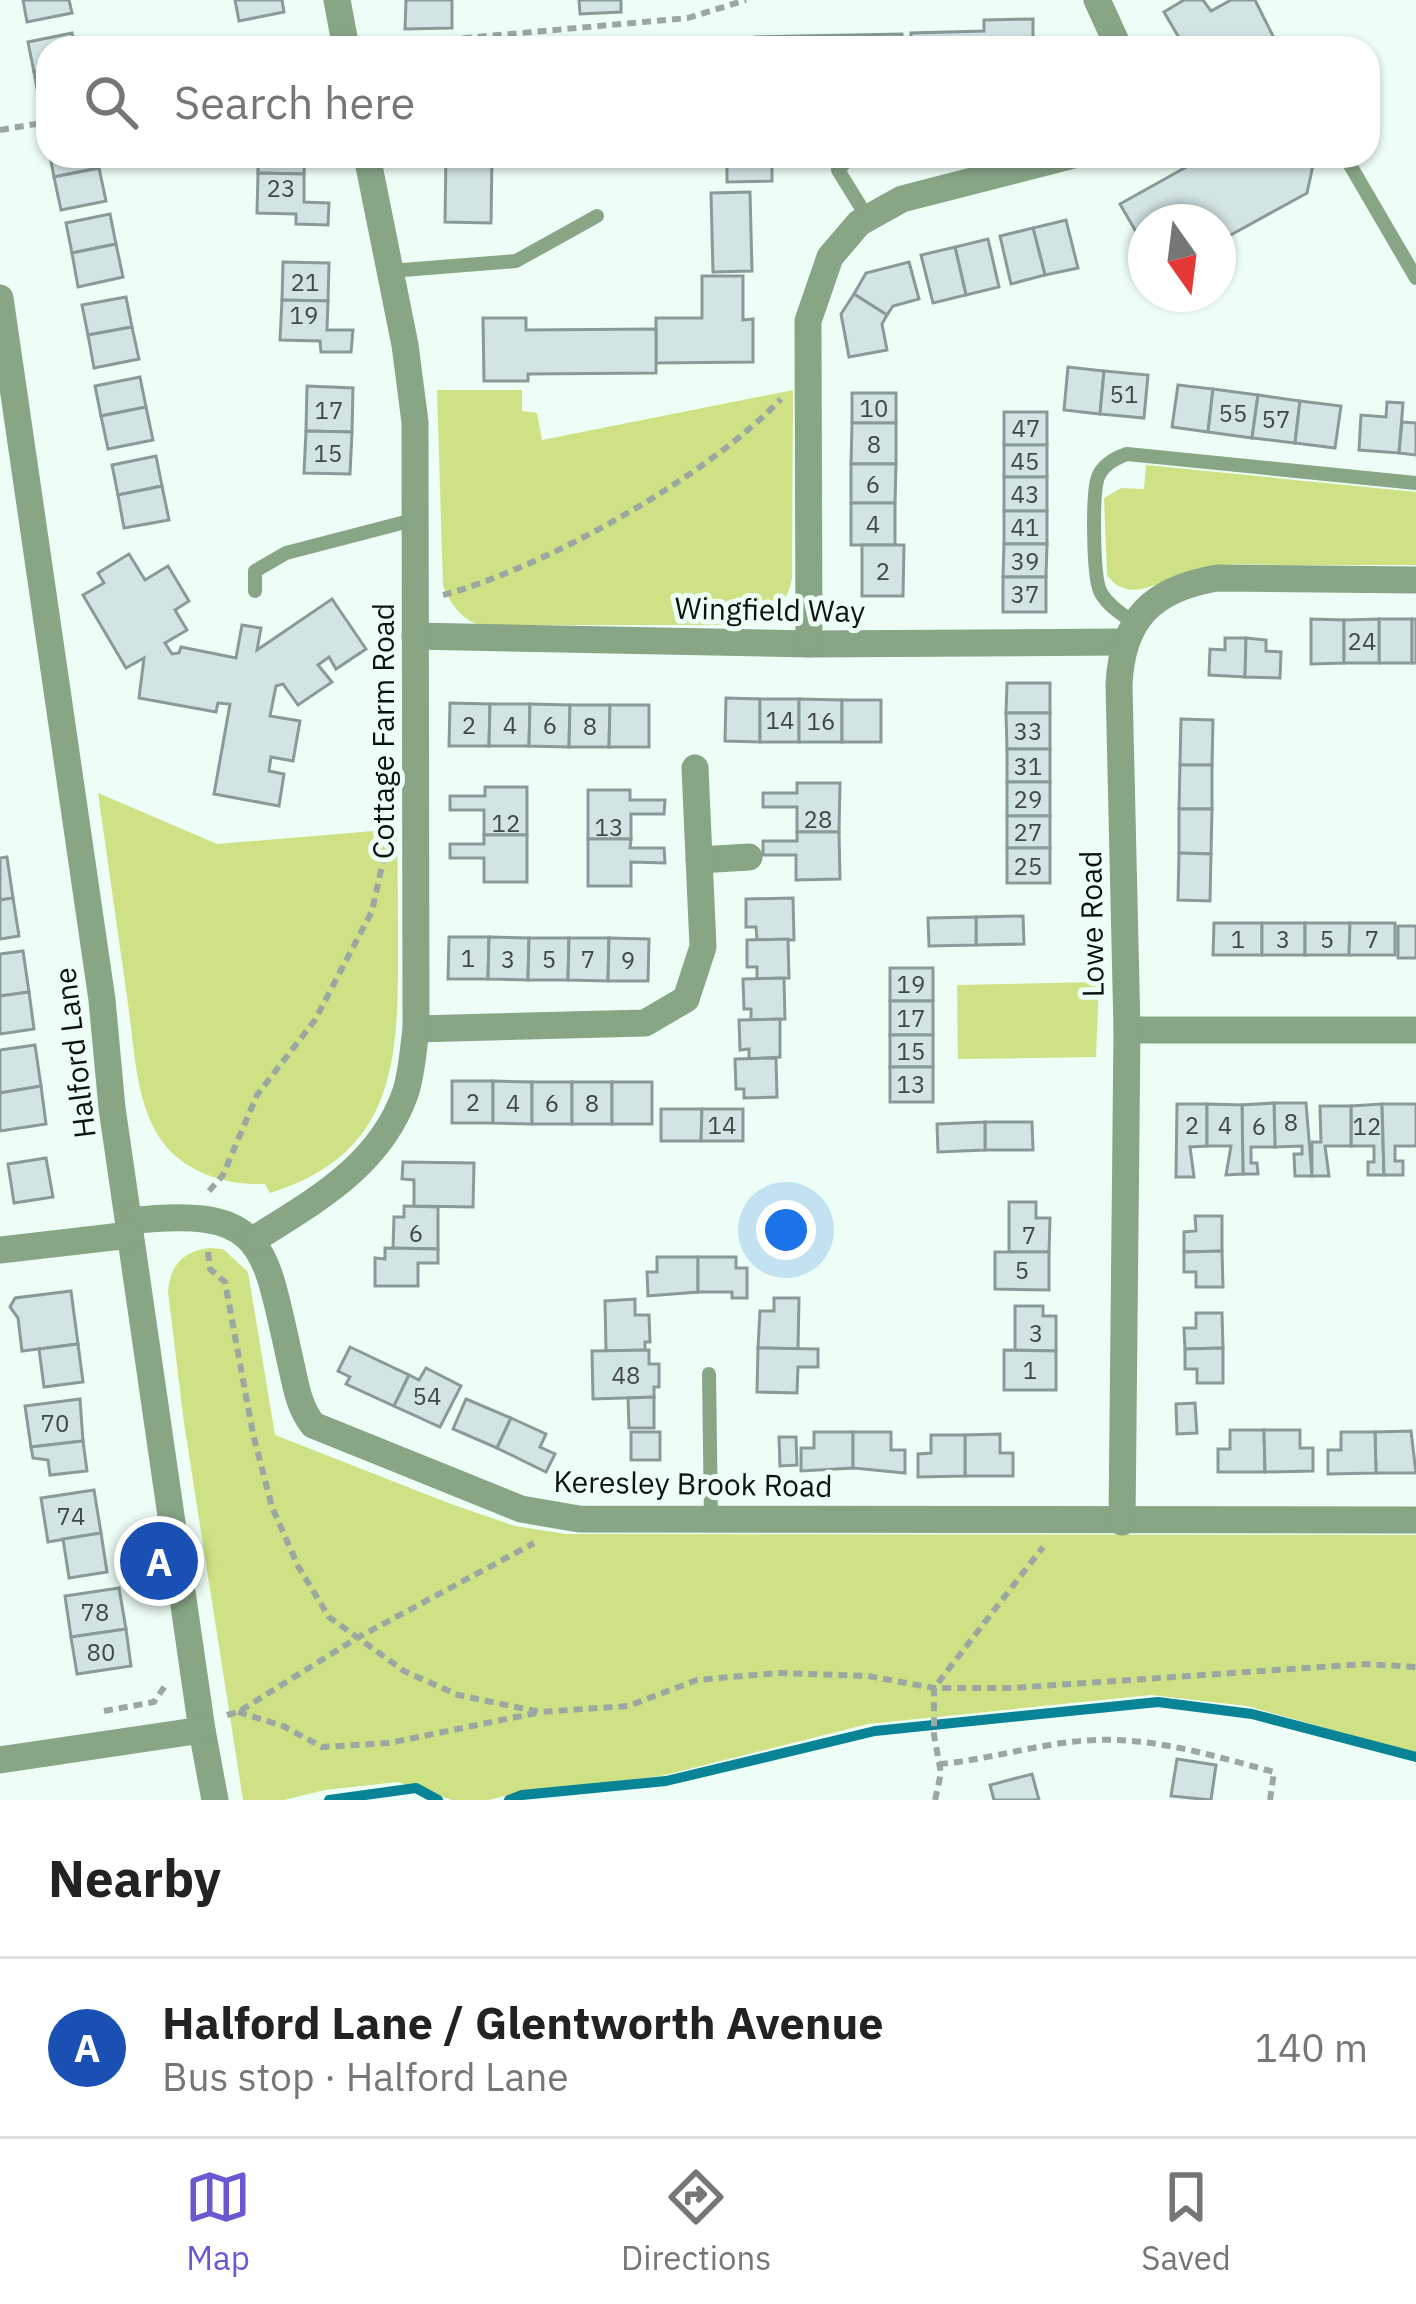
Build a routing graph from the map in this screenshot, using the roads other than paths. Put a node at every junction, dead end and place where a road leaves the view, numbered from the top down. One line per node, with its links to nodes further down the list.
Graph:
1 (337, 0): 3 (street)
2 (1097, 0): 4 (street)
3 (344, 36)
4 (1114, 36)
5 (369, 168): 11 (street, Cottage Farm Road)
6 (840, 168): 10 (lane)
7 (980, 168): 10 (street)
8 (1352, 168): 12 (lane)
9 (597, 216): 11 (lane)
10 (867, 217): 20 (street)
11 (390, 271): 15 (street, Cottage Farm Road)
12 (1416, 278)
13 (0, 298): 27 (street, Halford Lane)
14 (1416, 483): 18 (lane)
15 (416, 519): 17 (lane); 19 (street, Cottage Farm Road)
16 (1416, 580): 18 (street)
17 (255, 591)
18 (1129, 633): 20 (street, Wingfield Way); 25 (street, Lowe Road)
19 (415, 636): 20 (street, Wingfield Way); 24 (street, Cottage Farm Road)
20 (809, 644)
21 (695, 768): 23 (street)
22 (749, 857): 23 (street)
23 (699, 860): 24 (street)
24 (416, 1029): 28 (street, Cottage Farm Road)
25 (1127, 1030): 26 (street); 33 (street, Lowe Road)
26 (1416, 1030)
27 (130, 1228): 28 (street); 29 (street); 34 (street, Halford Lane)
28 (253, 1240): 31 (street, Keresley Brook Road)
29 (0, 1250)
30 (710, 1373): 31 (lane)
31 (710, 1519): 33 (street, Keresley Brook Road)
32 (1416, 1520): 33 (street, Keresley Brook Road)
33 (1122, 1522)
34 (202, 1730): 35 (street); 36 (street, Halford Lane)
35 (0, 1760)
36 (215, 1800)

